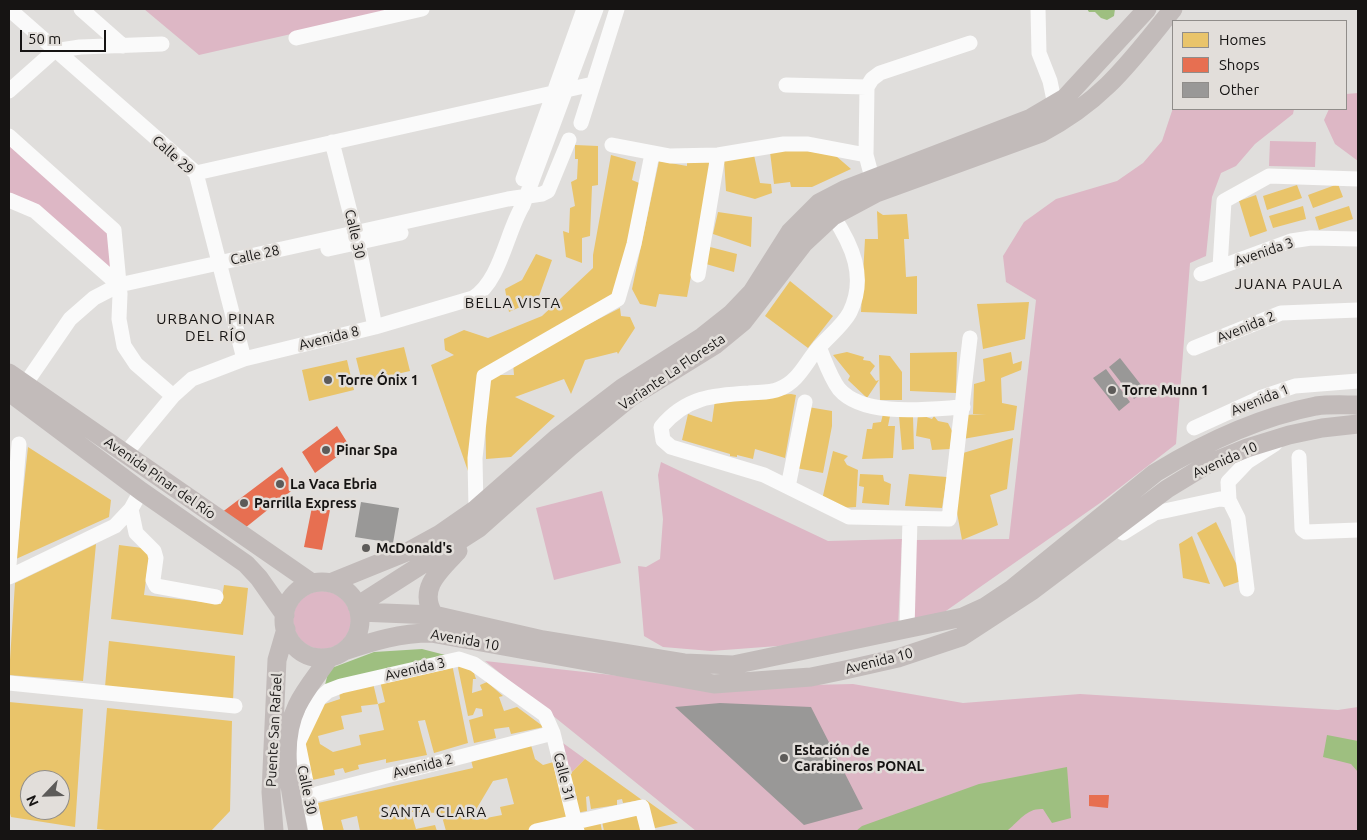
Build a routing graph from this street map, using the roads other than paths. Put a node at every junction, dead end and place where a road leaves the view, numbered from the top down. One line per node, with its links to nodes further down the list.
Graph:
1 (9, 9): 14 (street, Calle 29)
2 (81, 9): 13 (street)
3 (422, 9): 10 (street)
4 (584, 9): 19 (street, Avenida 8)
5 (596, 9): 19 (street)
6 (617, 9): 15 (street)
7 (1038, 9): 20 (street)
8 (1147, 9): 20 (main road, Variante La Floresta)
9 (1173, 9): 31 (main road, Variante La Floresta)
10 (296, 38)
11 (970, 43): 17 (street)
12 (162, 44): 13 (street)
13 (123, 46): 14 (street)
14 (54, 51): 18 (street); 29 (street, Calle 29)
15 (593, 84): 19 (street); 21 (street)
16 (786, 85): 17 (street)
17 (867, 87): 28 (street)
18 (9, 91)
19 (559, 92): 24 (street); 33 (street, Avenida 8)
20 (1055, 105): 31 (main road, Variante La Floresta)
21 (581, 122)
22 (9, 136): 41 (street)
23 (569, 140): 33 (street, Calle 28)
24 (332, 142): 29 (street); 35 (street, Calle 30)
25 (612, 145): 26 (street)
26 (652, 154): 27 (street); 66 (street)
27 (718, 155): 28 (street); 40 (street)
28 (866, 155): 31 (street)
29 (196, 173): 37 (street, Calle 29)
30 (1358, 178): 38 (street)
31 (874, 186): 34 (main road, Variante La Floresta); 66 (main road, Variante La Floresta)
32 (9, 200): 41 (street)
33 (520, 204): 35 (street, Calle 28); 43 (street, Avenida 8)
34 (833, 216): 45 (street); 66 (main road, Variante La Floresta)
35 (356, 238): 37 (street, Calle 28); 43 (street, Calle 30)
36 (1358, 239): 38 (street, Avenida 3)
37 (222, 267): 41 (street, Calle 28); 47 (street, Calle 29)
38 (1220, 267): 39 (street, Avenida 3)
39 (1201, 274)
40 (698, 275)
41 (119, 289): 50 (street, Calle 28); 52 (street)
42 (1358, 310): 46 (street, Avenida 2)
43 (375, 327): 47 (street, Avenida 8)
44 (970, 338): 55 (street)
45 (819, 347): 55 (street); 62 (street)
46 (1194, 348)
47 (244, 359): 52 (street, Avenida 8)
48 (9, 372): 50 (main road, Avenida Pinar del Río)
49 (1358, 381): 57 (street, Avenida 1)
50 (29, 385): 60 (main road, Avenida Pinar del Río)
51 (9, 392): 63 (main road, Avenida Pinar del Río)
52 (173, 396): 60 (street, Avenida 8)
53 (805, 402): 62 (street)
54 (1358, 405): 80 (main road, Avenida 10)
55 (963, 407): 67 (street)
56 (1358, 424): 58 (main road, Avenida 10)
57 (1194, 428)
58 (1289, 435): 64 (street); 69 (main road, Avenida 10)
59 (19, 444): 71 (street)
60 (125, 454): 70 (main road, Avenida Pinar del Río)
61 (1299, 457): 68 (street)
62 (788, 487): 67 (street)
63 (141, 491): 65 (street); 73 (main road, Avenida Pinar del Río)
64 (1228, 500): 69 (street); 75 (street)
65 (131, 509): 72 (street); 76 (street)
66 (478, 519): 74 (main road, Variante La Floresta); 77 (main road, Variante La Floresta); 78 (main road)
67 (910, 519): 80 (street)
68 (1358, 530)
69 (1083, 551): 83 (main road, Avenida 10)
70 (283, 563): 73 (main road); 74 (main road, Avenida Pinar del Río)
71 (9, 565)
72 (9, 577)
73 (259, 578): 79 (main road, Avenida Pinar del Río)
74 (321, 583): 77 (main road); 79 (main road)
75 (1247, 589)
76 (216, 597)
77 (358, 609): 78 (main road, Avenida 10); 82 (main road)
78 (434, 615): 81 (main road, Avenida 10)
79 (285, 622): 82 (main road); 90 (main road, Puente San Rafael)
80 (907, 629): 83 (main road, Avenida 10)
81 (482, 634): 82 (main road, Avenida 10); 83 (main road, Avenida 10)
82 (337, 654): 88 (main road, Puente San Rafael)
83 (665, 668)
84 (9, 683): 85 (street)
85 (236, 706)
86 (551, 728): 87 (street, Avenida 3); 88 (street, Avenida 2); 89 (street, Calle 31)
87 (299, 750): 88 (street, Calle 30)
88 (302, 800): 91 (main road, Puente San Rafael); 92 (street, Calle 30)
89 (576, 827): 93 (street); 94 (street)
90 (274, 831)
91 (298, 831)
92 (316, 831)
93 (536, 831)
94 (648, 831)

